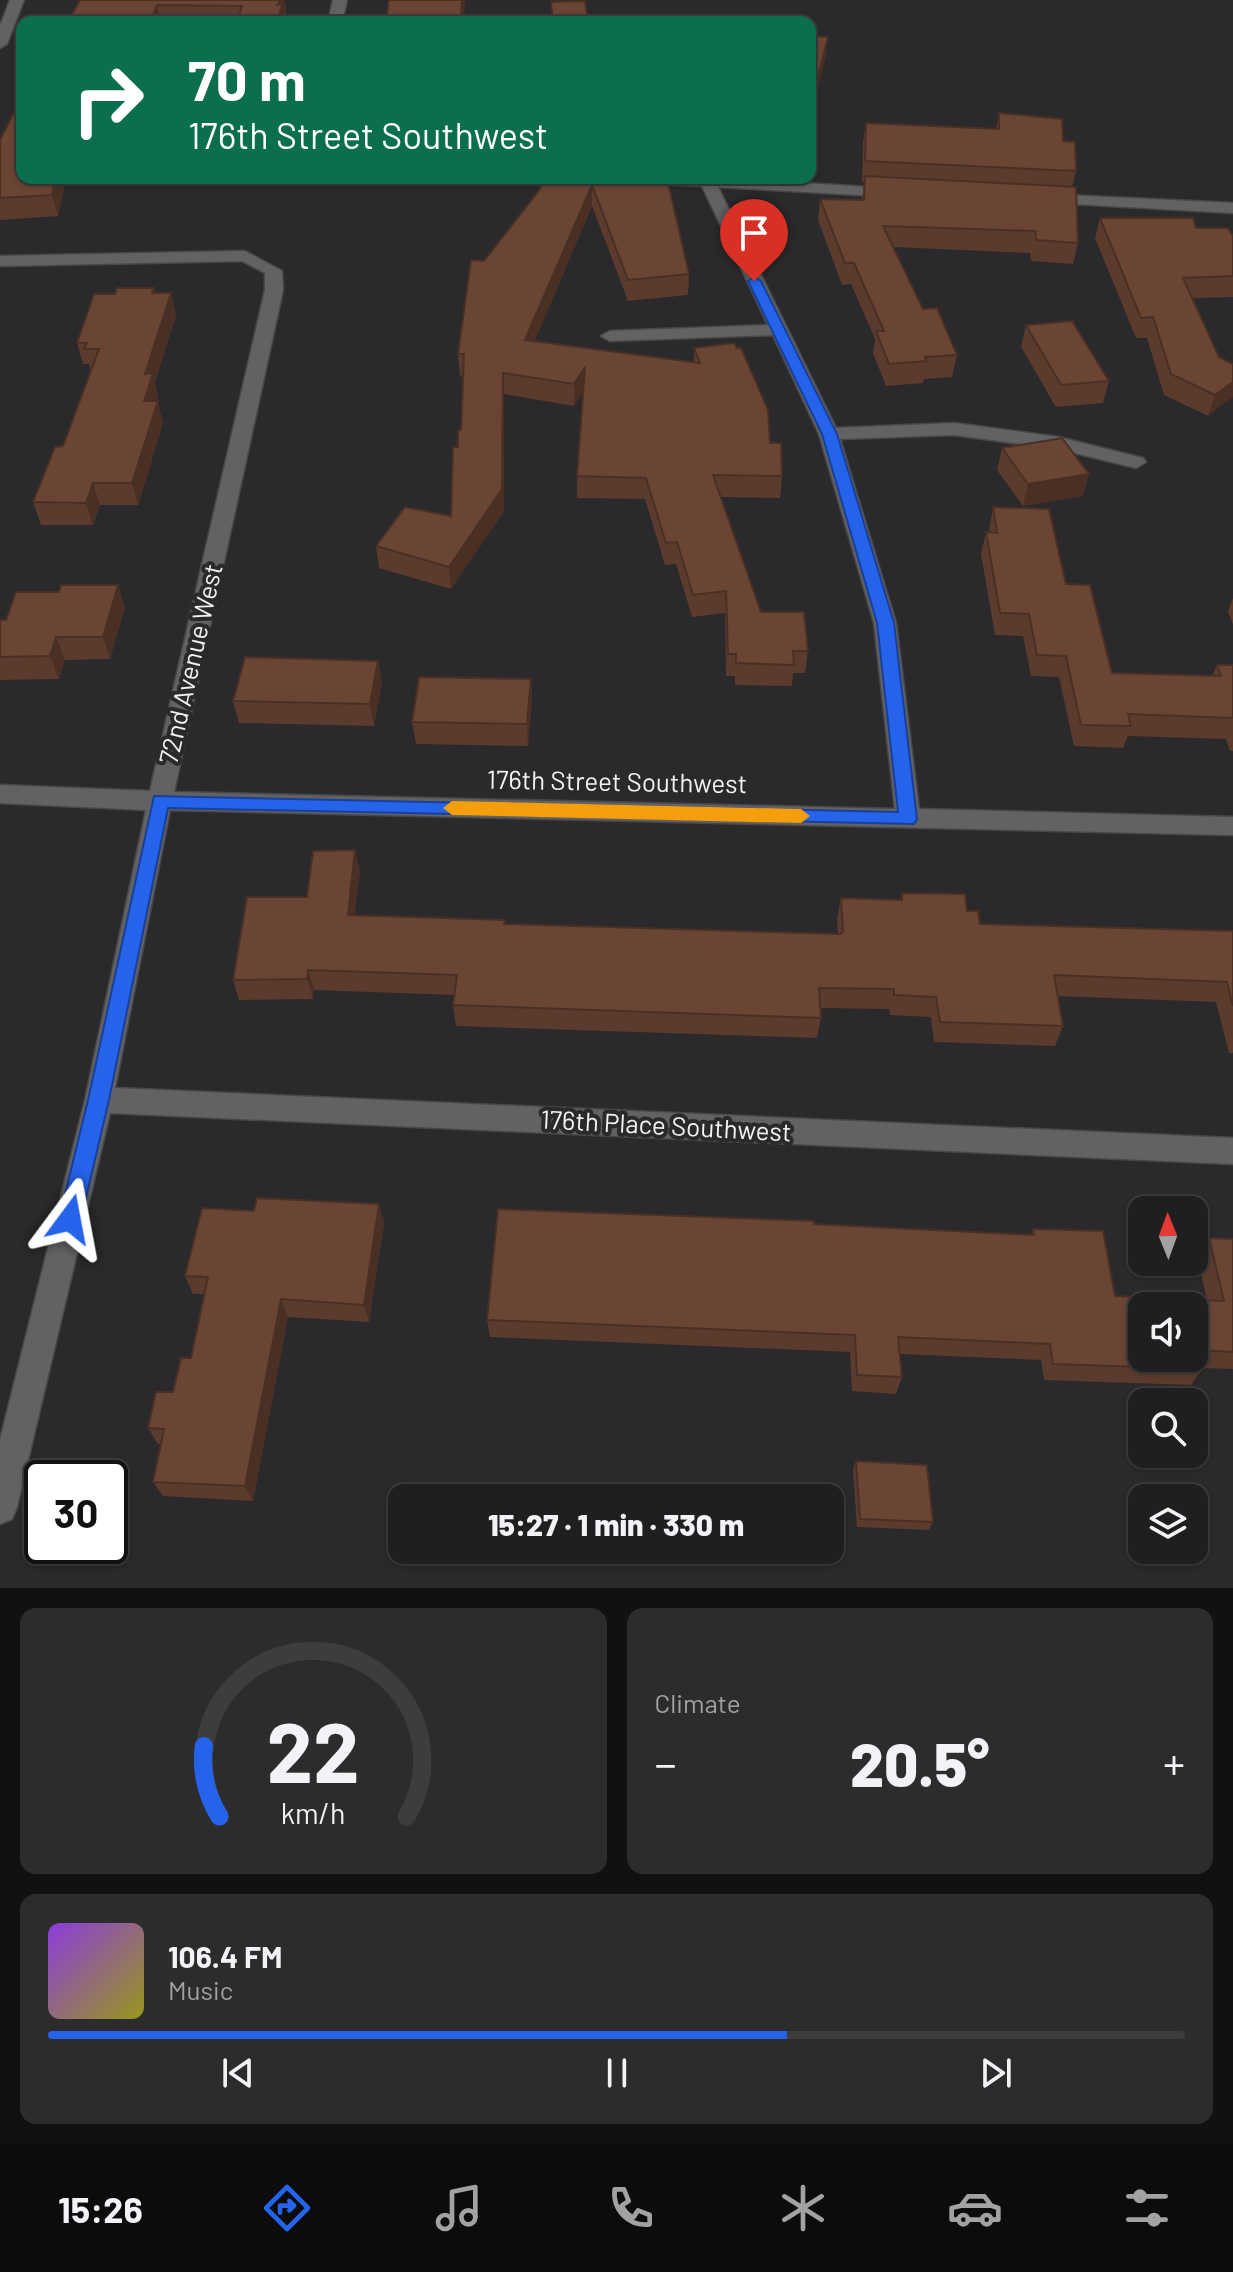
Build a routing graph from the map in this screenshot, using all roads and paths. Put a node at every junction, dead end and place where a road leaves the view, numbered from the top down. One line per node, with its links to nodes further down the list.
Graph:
1 (17, 0): 2 (street)
2 (0, 44)
3 (708, 184): 9 (street)
4 (729, 184): 5 (street)
5 (915, 193)
6 (1026, 199): 7 (street)
7 (1233, 208)
8 (0, 261): 14 (street, 72nd Avenue West)
9 (777, 330): 10 (street); 11 (street)
10 (610, 336)
11 (829, 434): 12 (street); 15 (street)
12 (1136, 462)
13 (0, 794): 14 (street, 176th Street Southwest)
14 (160, 801): 15 (street, 176th Street Southwest); 17 (street, 72nd Avenue West)
15 (908, 819): 16 (street, 176th Street Southwest)
16 (1233, 826)
17 (99, 1100): 18 (street, 176th Place Southwest); 19 (street, 72nd Avenue West)
18 (1233, 1151)
19 (0, 1507)

